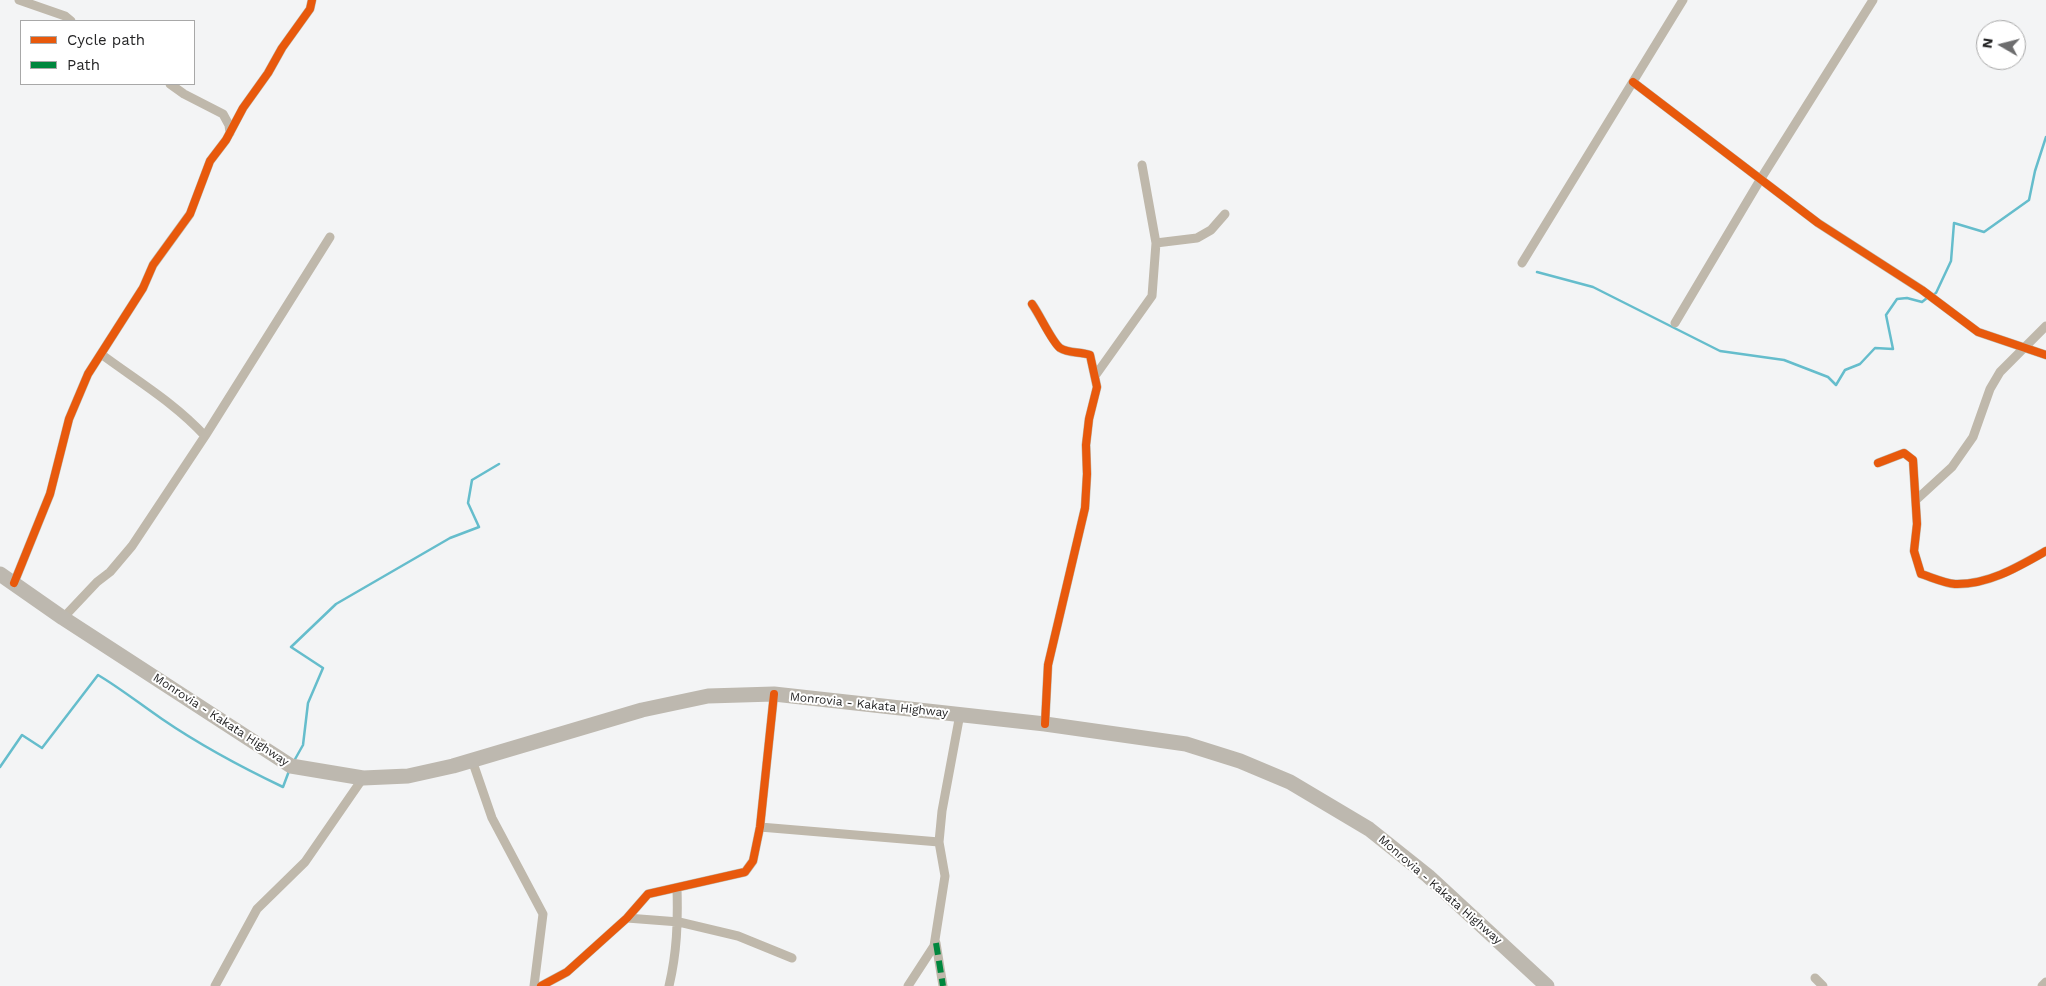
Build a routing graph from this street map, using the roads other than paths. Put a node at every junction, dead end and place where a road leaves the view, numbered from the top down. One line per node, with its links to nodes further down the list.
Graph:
1 (19, 0): 5 (street)
2 (312, 0): 8 (street)
3 (1683, 0): 6 (street)
4 (1873, 0): 10 (street)
5 (70, 20)
6 (1633, 82): 10 (street); 14 (street)
7 (171, 85): 8 (street)
8 (230, 133): 19 (street)
9 (1142, 166): 13 (street)
10 (1760, 180): 16 (street); 18 (street)
11 (1225, 214): 13 (street)
12 (330, 237): 22 (street)
13 (1156, 243): 21 (street)
14 (1522, 263)
15 (1032, 304): 21 (street)
16 (1675, 323)
17 (2046, 326): 18 (street)
18 (2022, 348): 20 (street); 24 (street)
19 (100, 354): 22 (street); 27 (street)
20 (2046, 355)
21 (1095, 376): 31 (street)
22 (205, 436): 28 (street)
23 (1878, 463): 24 (street)
24 (1916, 500): 25 (street)
25 (2046, 551)
26 (0, 574): 27 (highway, Monrovia - Kakata Highway)
27 (14, 583): 28 (highway, Monrovia - Kakata Highway)
28 (63, 618): 33 (highway, Monrovia - Kakata Highway)
29 (774, 694): 30 (highway, Monrovia - Kakata Highway); 32 (highway, Monrovia - Kakata Highway); 34 (street)
30 (960, 714): 31 (highway, Monrovia - Kakata Highway); 35 (street)
31 (1045, 724): 49 (highway, Monrovia - Kakata Highway)
32 (472, 760): 33 (highway, Monrovia - Kakata Highway); 44 (street)
33 (363, 778): 43 (street)
34 (760, 827): 35 (street); 36 (street)
35 (939, 842): 47 (street)
36 (677, 888): 37 (street); 38 (street)
37 (627, 918): 38 (street); 45 (street)
38 (679, 922): 40 (street); 46 (street)
39 (936, 943): 48 (street)
40 (792, 958)
41 (1816, 978): 50 (street)
42 (2046, 982): 51 (street)
43 (215, 986)
44 (534, 986)
45 (541, 986)
46 (669, 986)
47 (908, 986)
48 (943, 986)
49 (1547, 986)
50 (1823, 986)
51 (2042, 986)

